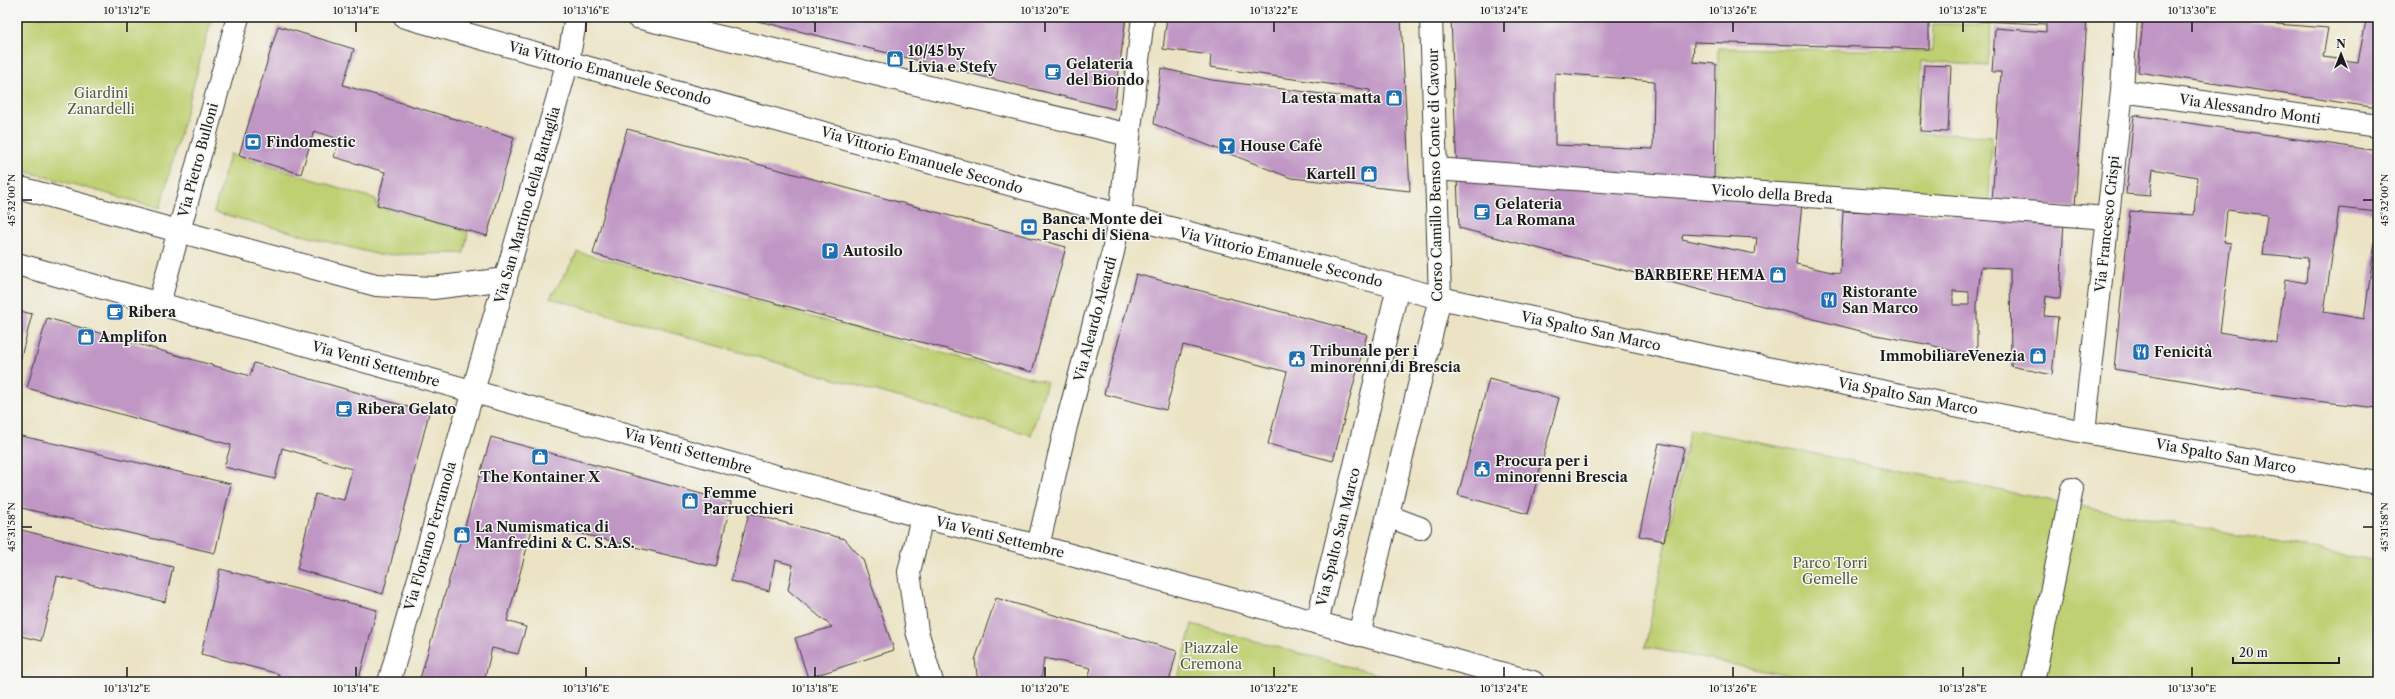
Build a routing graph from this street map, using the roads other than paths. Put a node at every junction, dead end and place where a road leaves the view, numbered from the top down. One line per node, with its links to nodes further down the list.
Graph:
1 (238, 17): 16 (street, Via Pietro Bulloni)
2 (405, 17): 8 (street, Via Vittorio Emanuele Secondo)
3 (576, 17): 8 (street, Via San Martino della Battaglia)
4 (637, 17): 11 (street)
5 (1143, 17): 11 (street, Via Aleardo Aleardi)
6 (1431, 17): 12 (street, Corso Camillo Benso Conte di Cavour)
7 (2126, 17): 9 (street, Via Francesco Crispi)
8 (568, 61): 14 (street, Via Vittorio Emanuele Secondo); 18 (street, Via San Martino della Battaglia)
9 (2122, 91): 10 (street, Via Alessandro Monti); 15 (street, Via Francesco Crispi)
10 (2378, 126)
11 (1129, 135): 14 (street, Via Aleardo Aleardi)
12 (1436, 170): 15 (street, Vicolo della Breda); 20 (street, Corso Camillo Benso Conte di Cavour)
13 (17, 186): 16 (street)
14 (1120, 215): 19 (street, Via Vittorio Emanuele Secondo); 29 (street, Via Aleardo Aleardi)
15 (2108, 218): 23 (street, Via Francesco Crispi)
16 (179, 231): 18 (street); 21 (street, Via Pietro Bulloni)
17 (17, 264): 21 (street, Via Venti Settembre)
18 (506, 279): 22 (street, Via San Martino della Battaglia)
19 (1398, 287): 20 (street, Via Vittorio Emanuele Secondo); 30 (street, Via Spalto San Marco)
20 (1440, 298): 23 (street, Via Spalto San Marco); 26 (street, Corso Camillo Benso Conte di Cavour)
21 (159, 304): 22 (street, Via Venti Settembre)
22 (472, 391): 27 (street, Via Venti Settembre); 32 (street, Via Floriano Ferramola)
23 (2084, 432): 24 (street, Via Spalto San Marco)
24 (2378, 483)
25 (2072, 489): 35 (street)
26 (1388, 516): 28 (street); 31 (street, Corso Camillo Benso Conte di Cavour)
27 (922, 517): 29 (street, Via Venti Settembre); 33 (street)
28 (1420, 528)
29 (1038, 546): 30 (street, Via Venti Settembre)
30 (1317, 623): 31 (street, Via Venti Settembre)
31 (1359, 635): 34 (street, Via Venti Settembre)
32 (389, 682)
33 (932, 682)
34 (1533, 682)
35 (2034, 682)

